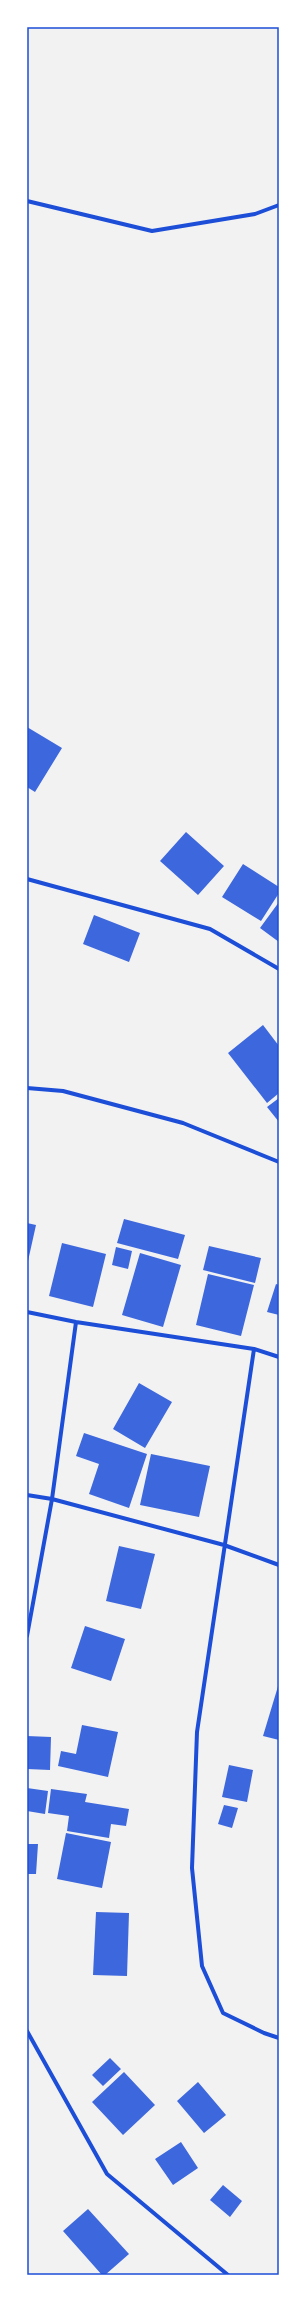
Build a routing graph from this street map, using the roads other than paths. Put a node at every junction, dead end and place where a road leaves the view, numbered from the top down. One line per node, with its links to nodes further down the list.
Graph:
1 (27, 201): 2 (street)
2 (279, 205)
3 (27, 879): 4 (street)
4 (279, 969)
5 (27, 1088): 6 (street)
6 (279, 1162)
7 (27, 1312): 8 (street)
8 (76, 1322): 9 (street); 12 (street)
9 (254, 1349): 10 (street); 13 (street)
10 (279, 1357)
11 (27, 1495): 12 (street)
12 (52, 1499): 13 (street); 15 (street)
13 (224, 1545): 14 (street); 17 (street)
14 (279, 1565)
15 (27, 1636)
16 (27, 2031): 18 (street)
17 (279, 2038)
18 (228, 2275)

